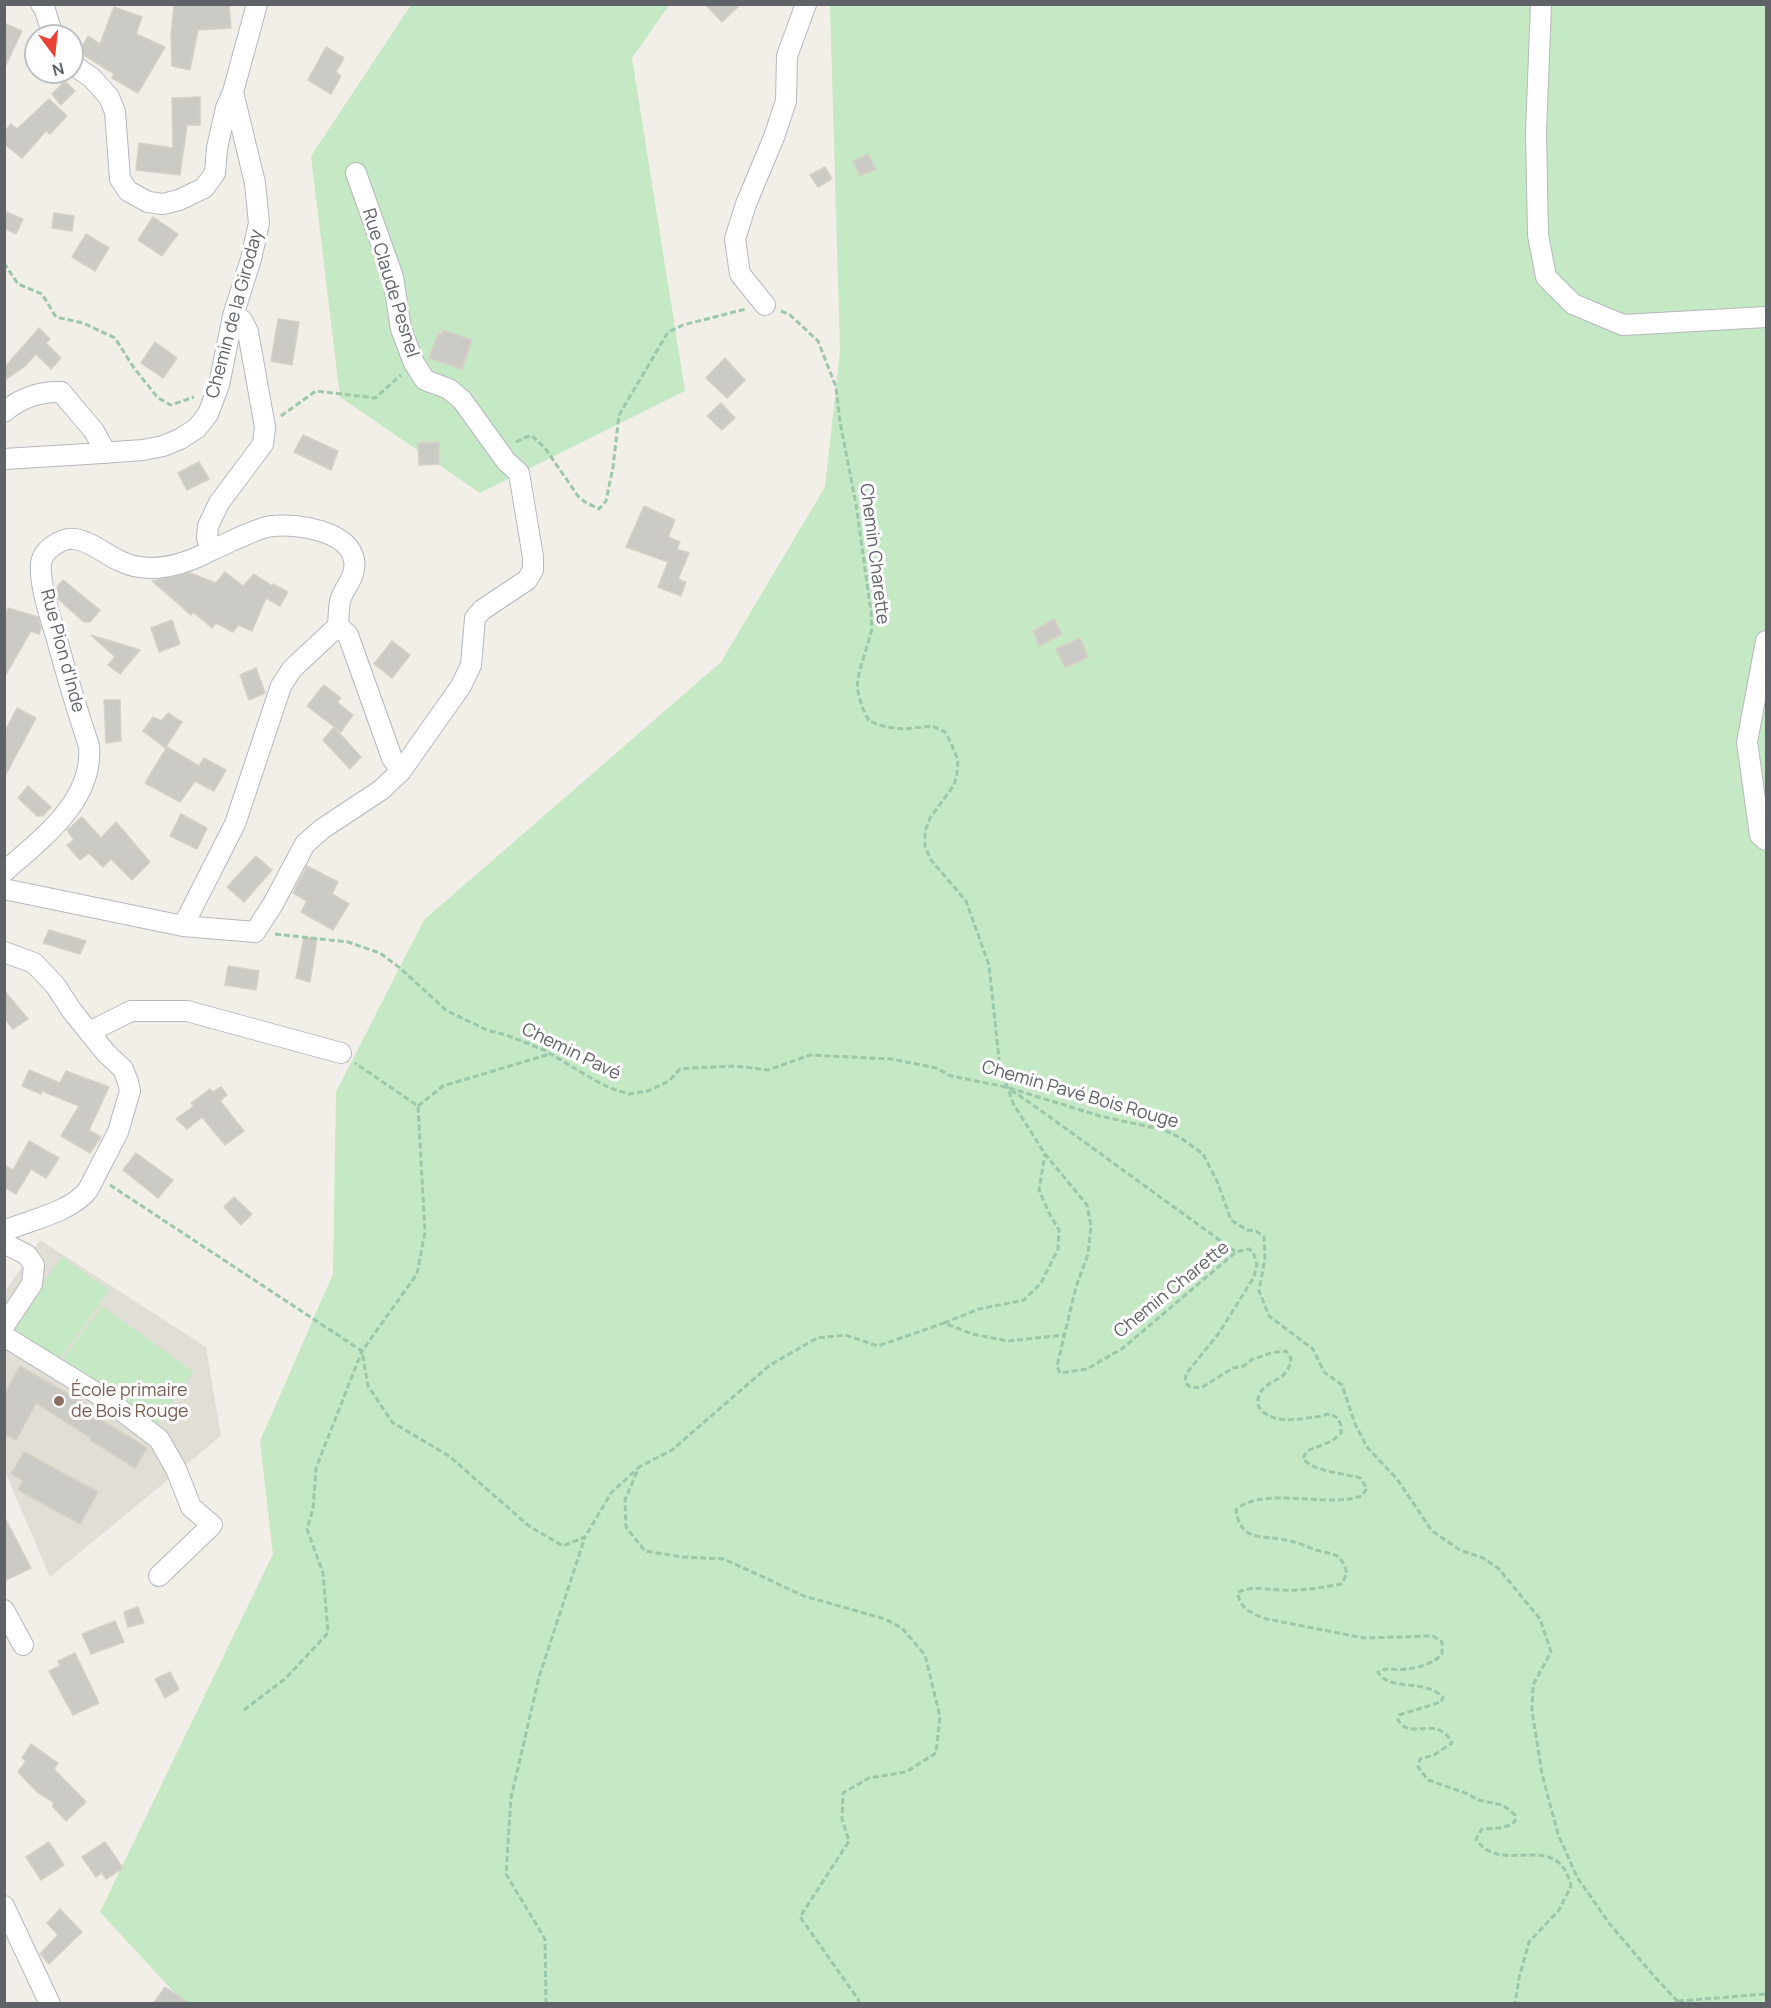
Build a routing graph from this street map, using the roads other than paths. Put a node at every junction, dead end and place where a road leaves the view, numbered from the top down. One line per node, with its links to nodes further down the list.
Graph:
1 (41, 4): 5 (street)
2 (257, 4): 7 (street)
3 (806, 4): 9 (street)
4 (1542, 4): 11 (street)
5 (49, 24)
6 (84, 72): 7 (street)
7 (232, 92): 10 (street, Chemin de la Giroday)
8 (356, 173): 18 (street, Rue Claude Pesnel)
9 (765, 305)
10 (233, 316): 13 (street, Chemin de la Giroday); 15 (street)
11 (1767, 317)
12 (4, 412): 13 (street)
13 (106, 453): 14 (street, Chemin de la Giroday)
14 (4, 459)
15 (212, 550): 16 (street); 20 (street, Rue Pion d'Inde)
16 (338, 626): 18 (street); 22 (street)
17 (1767, 641): 19 (street)
18 (401, 771): 22 (street)
19 (1767, 840)
20 (4, 872)
21 (4, 889): 22 (street)
22 (183, 926)
23 (4, 952): 24 (street)
24 (89, 1032): 25 (street); 26 (street)
25 (341, 1053)
26 (4, 1231)
27 (4, 1243): 28 (street)
28 (4, 1326)
29 (4, 1336): 30 (street)
30 (159, 1576)
31 (4, 1610): 32 (street)
32 (23, 1645)
33 (4, 1906): 34 (street)
34 (50, 2004)

